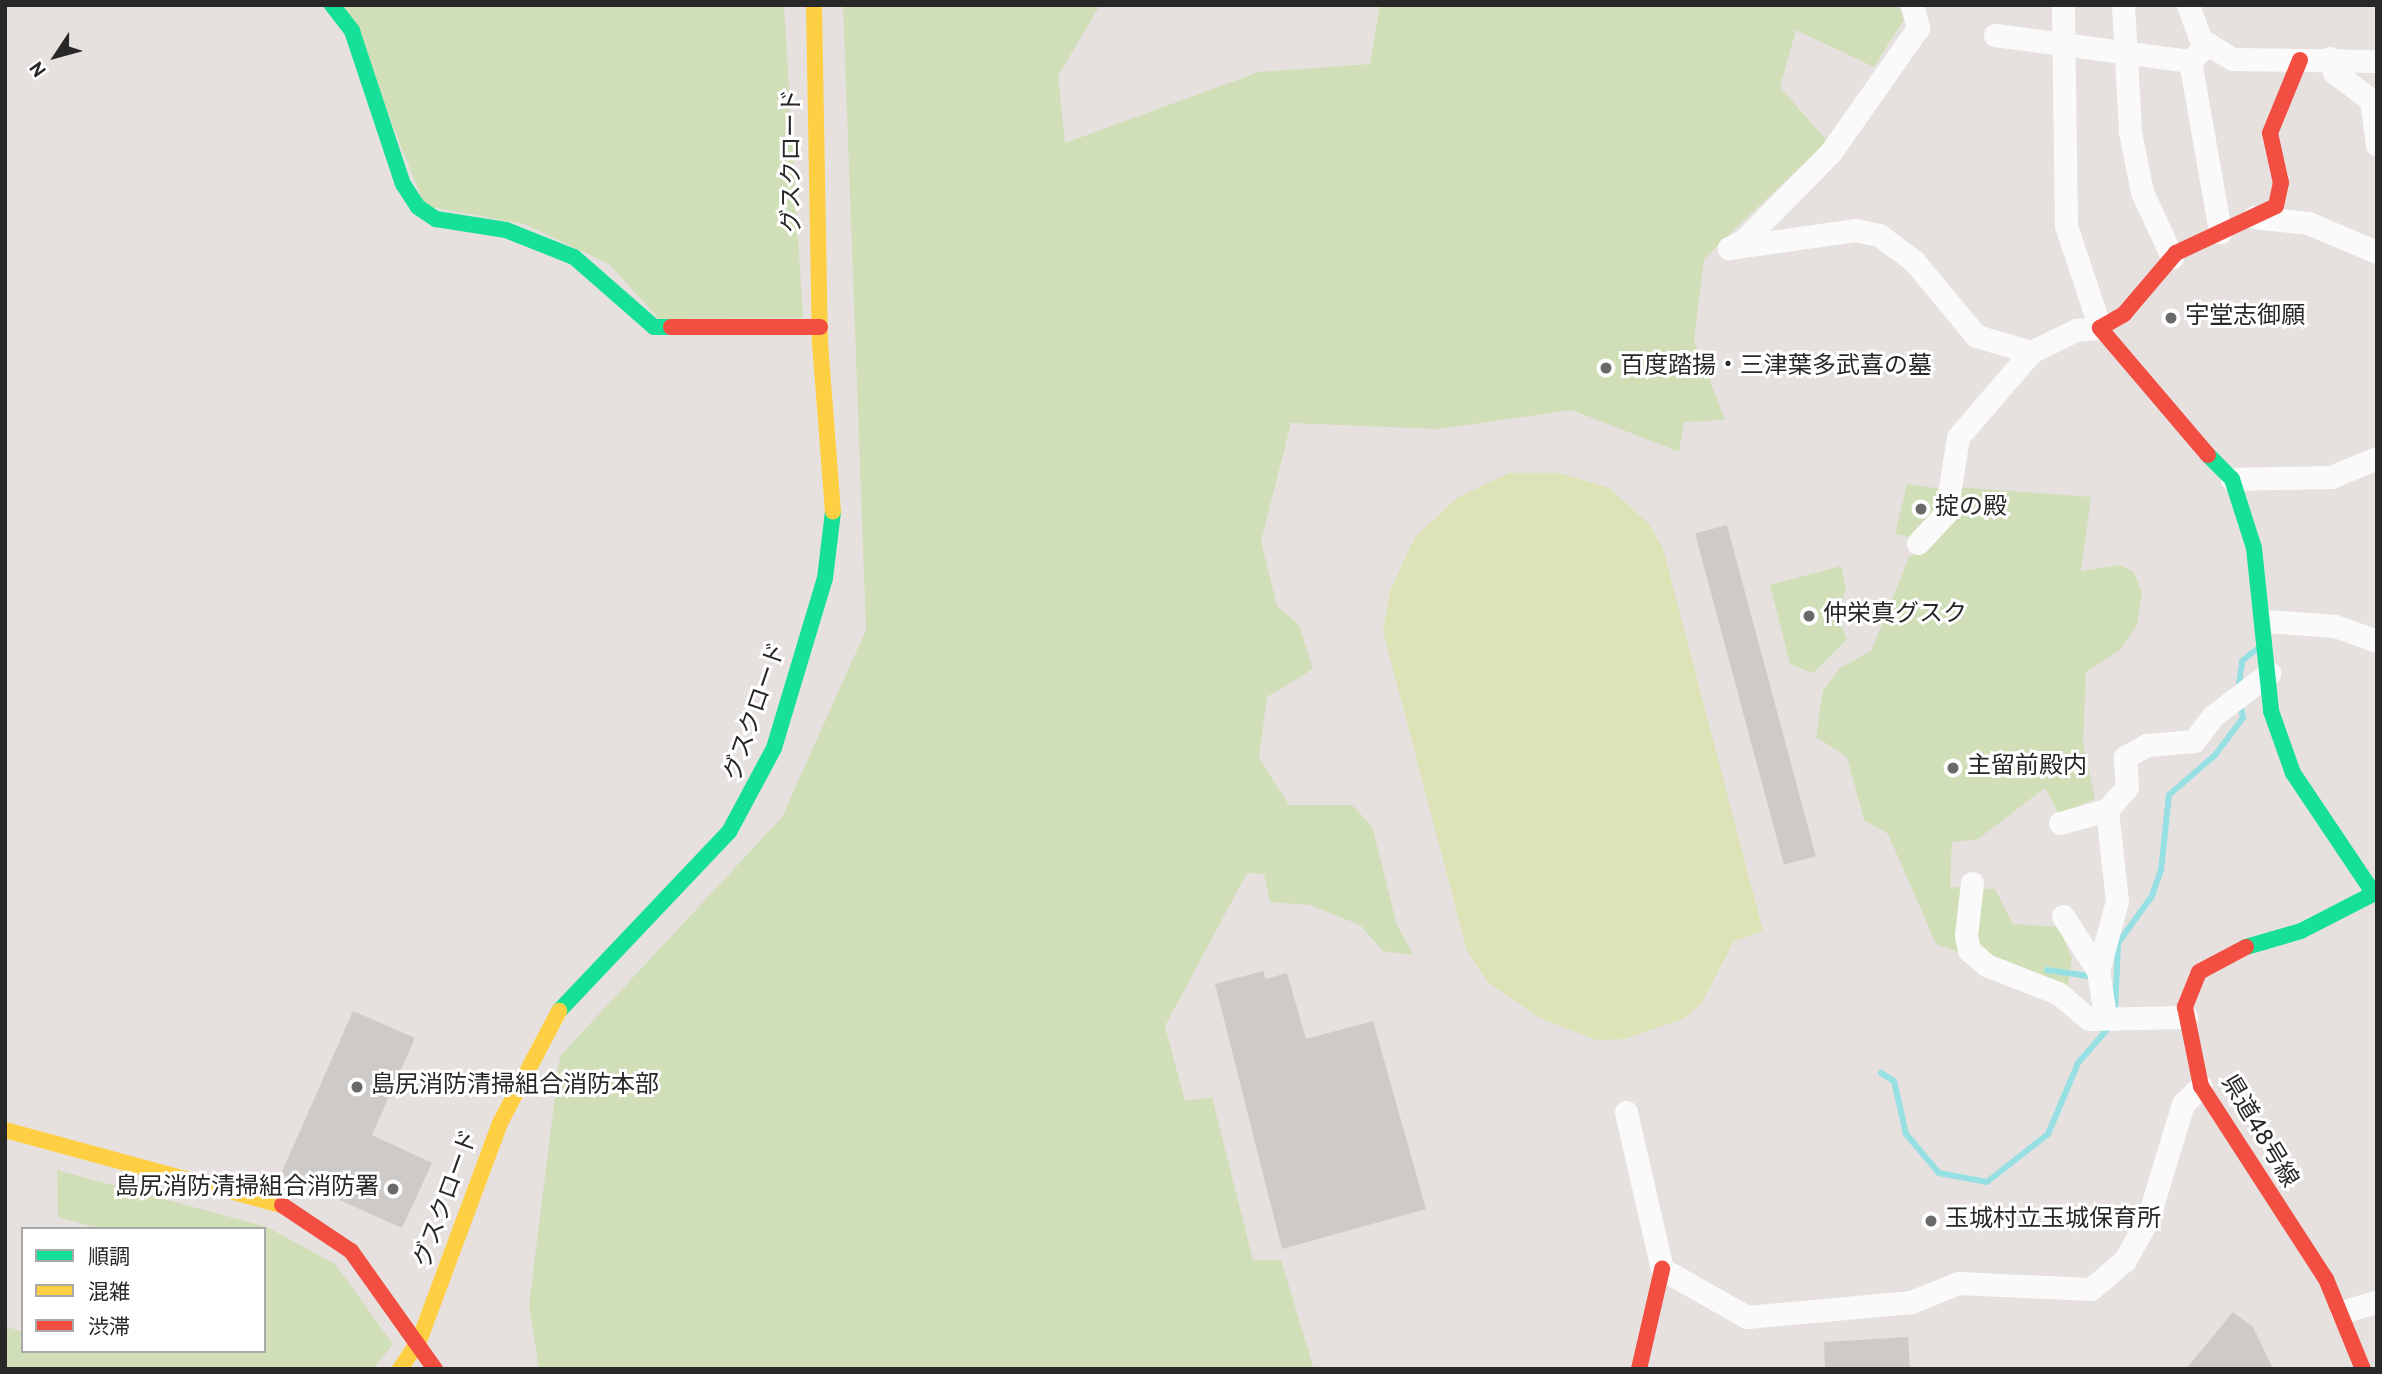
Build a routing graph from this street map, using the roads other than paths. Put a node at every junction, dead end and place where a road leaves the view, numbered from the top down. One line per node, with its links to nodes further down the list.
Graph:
1 (332, 5): 21 (street)
2 (814, 5): 21 (street, グスクロード)
3 (1912, 5): 23 (street)
4 (2063, 5): 9 (street)
5 (2123, 5): 10 (street)
6 (2188, 5): 8 (street)
7 (1995, 35): 9 (street)
8 (2208, 44): 12 (street); 13 (street)
9 (2062, 47): 10 (street); 22 (street)
10 (2124, 53): 13 (street); 20 (street)
11 (2330, 58): 12 (street); 14 (street); 15 (street)
12 (2300, 60): 17 (street)
13 (2190, 61): 18 (street)
14 (2377, 61)
15 (2374, 96): 16 (street)
16 (2377, 145)
17 (2252, 217): 18 (street); 19 (street)
18 (2220, 232): 20 (street)
19 (2377, 252)
20 (2172, 257): 22 (street)
21 (820, 327): 44 (street, グスクロード)
22 (2100, 328): 23 (street); 25 (street)
23 (2031, 352): 26 (street)
24 (2377, 458): 25 (street)
25 (2232, 479): 27 (street)
26 (1918, 543)
27 (2267, 624): 28 (street); 29 (street)
28 (2377, 641)
29 (2263, 672): 30 (street); 33 (street)
30 (2107, 810): 31 (street); 35 (street)
31 (2060, 823)
32 (1972, 883): 37 (street)
33 (2375, 893): 36 (street, 県道48号線)
34 (2063, 916): 35 (street)
35 (2098, 971): 37 (street)
36 (2186, 1017): 37 (street); 38 (street, 県道48号線)
37 (2112, 1019)
38 (2201, 1086): 41 (street); 43 (street, 県道48号線)
39 (1626, 1112): 41 (street)
40 (5, 1130): 44 (street)
41 (1662, 1269): 47 (street)
42 (2377, 1301): 43 (street)
43 (2342, 1312): 48 (street, 県道48号線)
44 (419, 1341): 45 (street, グスクロード); 46 (street)
45 (400, 1369)
46 (435, 1369)
47 (1639, 1369)
48 (2363, 1369)

